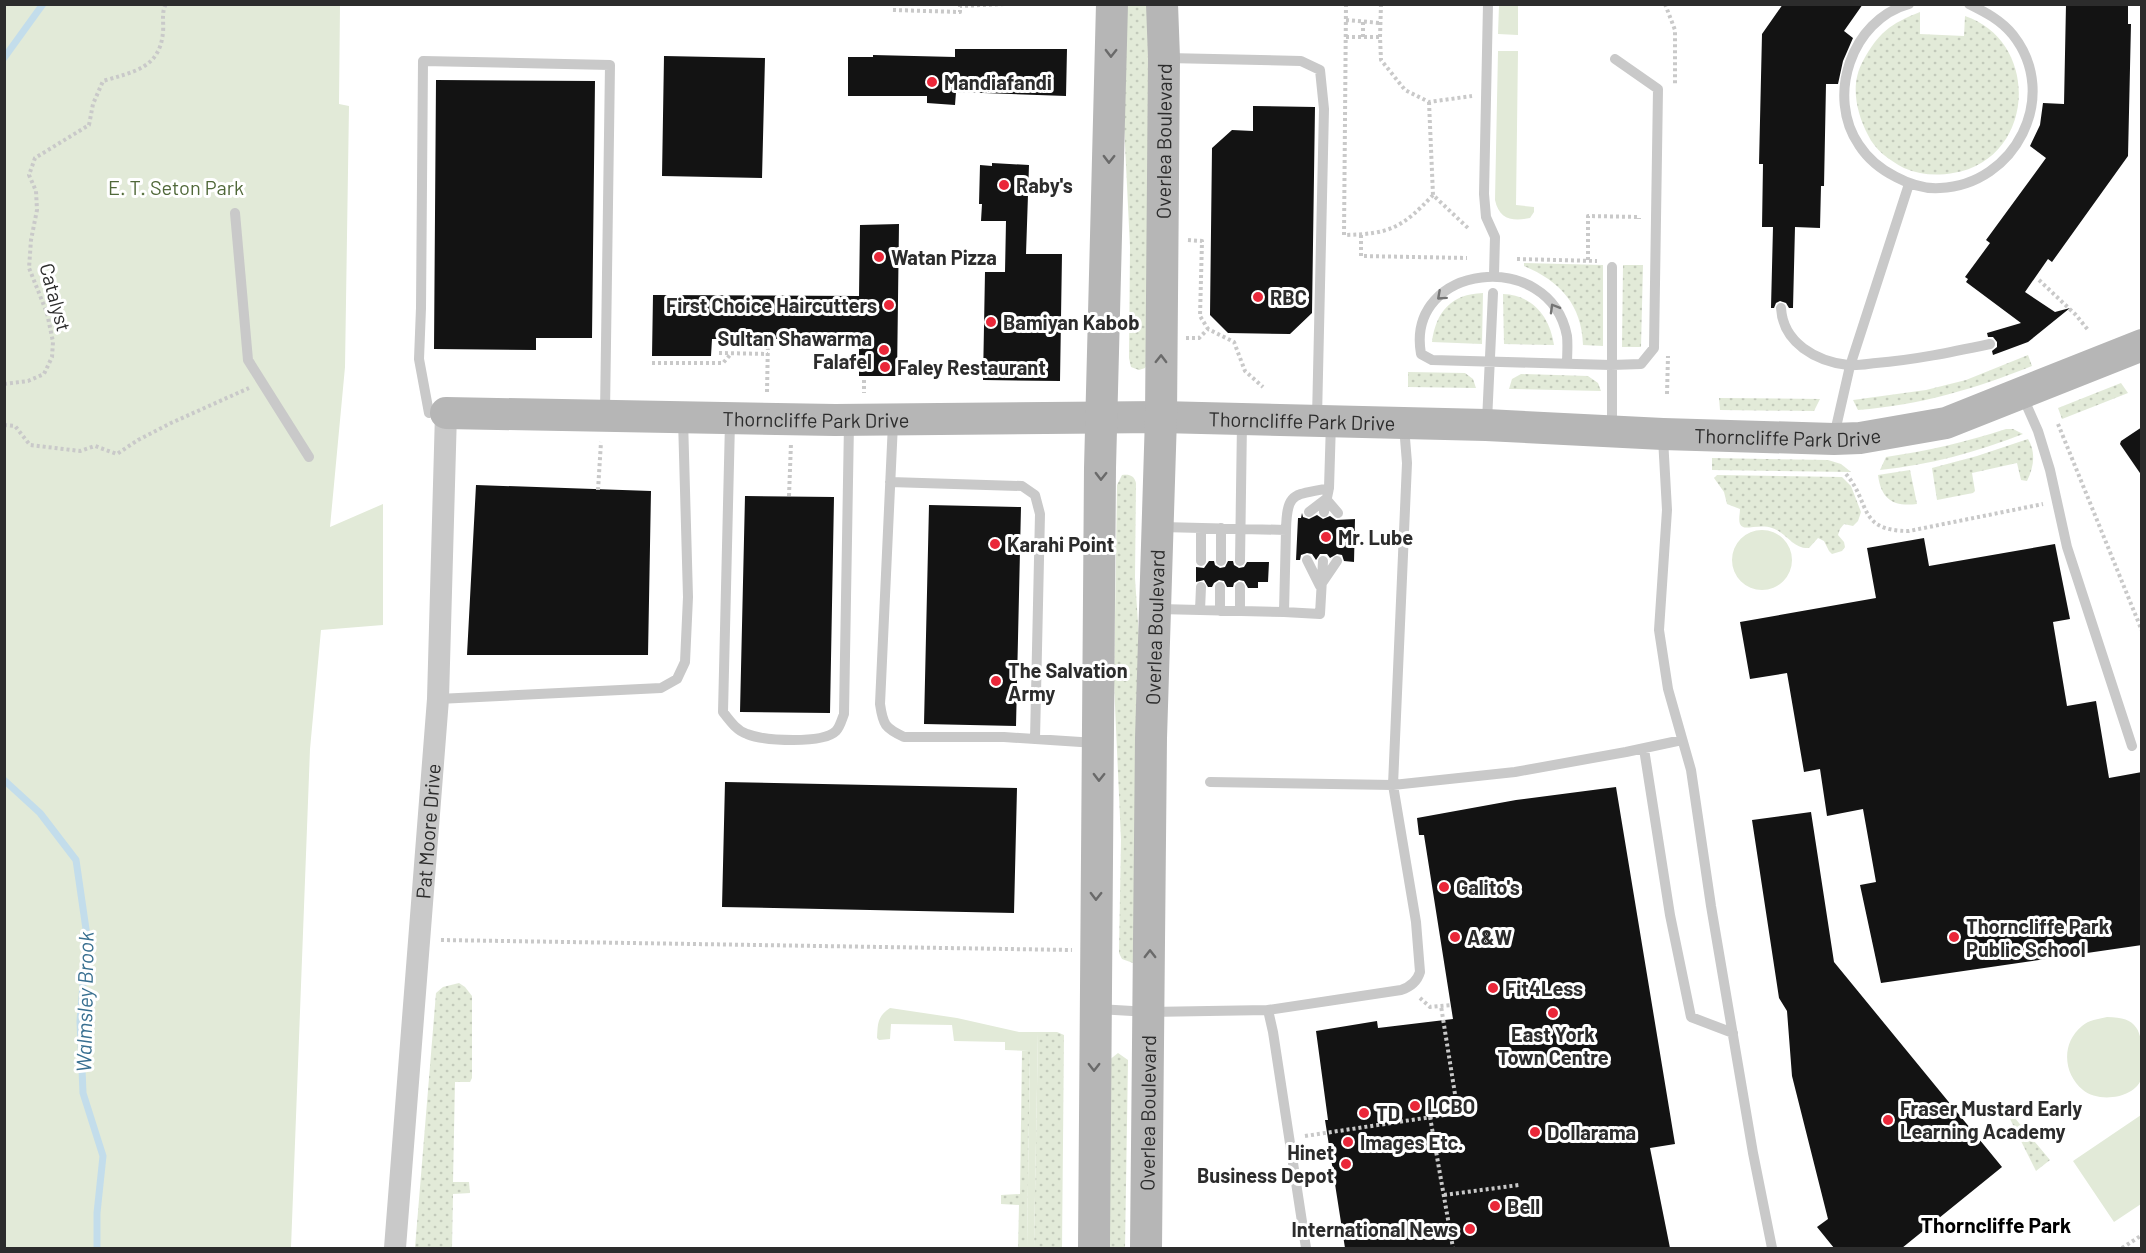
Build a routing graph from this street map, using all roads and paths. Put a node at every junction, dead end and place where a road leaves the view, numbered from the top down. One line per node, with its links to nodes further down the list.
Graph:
1 (166, 4): 53 (path, Catalyst)
2 (1005, 4): 10 (path)
3 (1112, 4): 62 (main road, one-way to 62)
4 (1346, 4): 12 (path)
5 (1381, 4): 14 (path)
6 (1488, 4): 33 (lane)
7 (1909, 4): 22 (lane)
8 (1969, 4): 11 (lane)
9 (1166, 7): 18 (main road, Overlea Boulevard)
10 (893, 10)
11 (1991, 10): 22 (lane)
12 (1346, 20): 13 (path); 15 (path)
13 (1364, 22): 14 (path); 16 (path)
14 (1380, 23): 17 (path)
15 (1346, 36): 16 (path); 27 (path)
16 (1363, 37): 17 (path)
17 (1380, 37): 21 (path)
18 (1164, 58): 59 (main road, Overlea Boulevard, one-way to 18); 66 (lane)
19 (1615, 59): 49 (lane)
20 (1472, 96): 21 (path)
21 (1429, 102): 23 (path)
22 (1909, 184): 50 (lane)
23 (1433, 195): 26 (path); 27 (path)
24 (235, 213): 52 (lane)
25 (1639, 228): 31 (path)
26 (1469, 229)
27 (1361, 235): 29 (path)
28 (1186, 240): 37 (path)
29 (1467, 258)
30 (1517, 259): 31 (path)
31 (1588, 260): 32 (path)
32 (1610, 264): 49 (lane)
33 (1494, 275): 46 (lane, one-way to 46); 48 (lane, one-way to 33)
34 (2039, 280): 38 (path)
35 (1493, 293): 46 (lane)
36 (1781, 308): 50 (lane)
37 (1209, 329): 39 (path); 54 (path)
38 (2088, 330)
39 (1186, 338)
40 (768, 339): 45 (path)
41 (1990, 344): 50 (lane)
42 (2142, 345): 55 (main road, Thorncliffe Park Drive)
43 (719, 353): 44 (path)
44 (731, 354): 45 (path); 47 (path)
45 (768, 354): 56 (path)
46 (1490, 362): 48 (lane); 70 (lane)
47 (652, 363)
48 (1567, 364): 49 (lane)
49 (1611, 365): 72 (lane)
50 (1850, 366): 74 (lane)
51 (864, 380): 57 (path)
52 (263, 383): 68 (path); 75 (lane)
53 (4, 384)
54 (1263, 387)
55 (2021, 392): 74 (main road, Thorncliffe Park Drive); 82 (lane)
56 (767, 393)
57 (857, 406): 61 (lane); 63 (main road, Thorncliffe Park Drive); 64 (main road, Thorncliffe Park Drive)
58 (437, 413): 71 (main road, Thorncliffe Park Drive); 71 (lane); 107 (street, Pat Moore Drive)
59 (1161, 417): 62 (main road, Thorncliffe Park Drive); 65 (main road, Thorncliffe Park Drive); 86 (main road, Overlea Boulevard)
60 (683, 418): 61 (main road, Thorncliffe Park Drive); 71 (main road, Thorncliffe Park Drive); 107 (lane)
61 (730, 418): 63 (main road, Thorncliffe Park Drive)
62 (1103, 418): 64 (main road, Thorncliffe Park Drive); 110 (main road, one-way to 110)
63 (791, 419): 80 (path)
64 (893, 419): 77 (lane)
65 (1242, 419): 66 (main road, Thorncliffe Park Drive); 89 (lane)
66 (1324, 420): 67 (main road, Thorncliffe Park Drive); 78 (lane)
67 (1404, 423): 70 (main road, Thorncliffe Park Drive); 114 (lane)
68 (4, 424)
69 (2058, 424): 106 (path)
70 (1486, 425): 72 (main road, Thorncliffe Park Drive)
71 (603, 427): 79 (path)
72 (1612, 431): 73 (main road, Thorncliffe Park Drive)
73 (1663, 434): 74 (main road, Thorncliffe Park Drive); 109 (lane)
74 (1834, 439)
75 (309, 457)
76 (1846, 474): 82 (path)
77 (890, 482): 108 (lane); 108 (lane)
78 (1329, 488): 81 (lane); 90 (lane)
79 (598, 490)
80 (789, 496)
81 (1326, 499): 83 (lane); 84 (lane); 85 (lane)
82 (2057, 501): 111 (lane)
83 (1309, 512)
84 (1324, 512)
85 (1338, 513)
86 (1157, 526): 87 (lane); 101 (main road, Overlea Boulevard)
87 (1201, 528): 88 (lane); 92 (lane)
88 (1221, 528): 89 (lane); 93 (lane)
89 (1240, 529): 90 (lane); 94 (lane)
90 (1286, 530): 105 (lane)
91 (1307, 560): 97 (lane)
92 (1201, 561)
93 (1221, 561)
94 (1240, 561)
95 (1323, 561): 97 (lane)
96 (1337, 561): 97 (lane)
97 (1320, 586): 105 (lane)
98 (1201, 587): 102 (lane)
99 (1220, 587): 103 (lane)
100 (1240, 587): 104 (lane)
101 (1155, 609): 102 (lane); 122 (main road, Overlea Boulevard, one-way to 101)
102 (1200, 610): 103 (lane)
103 (1220, 611): 104 (lane)
104 (1240, 611): 105 (lane)
105 (1284, 612)
106 (2142, 631)
107 (438, 699): 129 (street, Pat Moore Drive)
108 (1035, 739): 110 (lane)
109 (1682, 740): 112 (lane); 123 (lane)
110 (1099, 743): 120 (main road, one-way to 120)
111 (2132, 746)
112 (1644, 748): 114 (lane); 123 (lane)
113 (1210, 782): 114 (lane)
114 (1393, 785): 117 (lane)
115 (434, 939): 116 (path)
116 (1073, 950)
117 (1408, 988): 119 (path); 121 (lane)
118 (1451, 1005): 119 (path)
119 (1441, 1006): 124 (path)
120 (1095, 1008): 122 (lane); 130 (main road, one-way to 130)
121 (1268, 1010): 122 (lane); 125 (lane)
122 (1149, 1012): 131 (main road, Overlea Boulevard)
123 (1733, 1033): 134 (lane)
124 (1430, 1117): 125 (path); 127 (path)
125 (1288, 1138): 132 (lane)
126 (1520, 1185): 127 (path)
127 (1444, 1195): 133 (path)
128 (2142, 1235): 135 (path)
129 (395, 1248)
130 (1094, 1248)
131 (1146, 1248)
132 (1306, 1248)
133 (1453, 1248)
134 (1772, 1248)
135 (2121, 1248)

